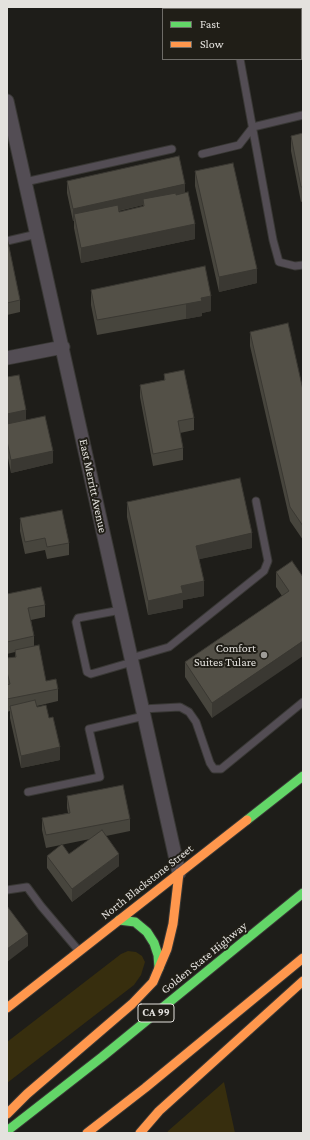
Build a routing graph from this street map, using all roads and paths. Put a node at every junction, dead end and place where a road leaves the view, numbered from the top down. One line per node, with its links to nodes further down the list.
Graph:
1 (240, 60): 5 (lane)
2 (7, 100): 4 (street, East Merritt Avenue)
3 (303, 115): 5 (lane)
4 (9, 122): 8 (street, East Merritt Avenue)
5 (253, 127): 7 (lane); 11 (lane)
6 (172, 150): 8 (lane)
7 (202, 154)
8 (25, 182): 9 (street, East Merritt Avenue)
9 (37, 234): 10 (lane); 12 (street, East Merritt Avenue)
10 (7, 241)
11 (303, 265)
12 (63, 347): 13 (street); 15 (street, East Merritt Avenue)
13 (7, 358)
14 (256, 501): 16 (lane)
15 (120, 610): 16 (street, East Merritt Avenue); 16 (lane)
16 (132, 660): 18 (street, East Merritt Avenue)
17 (303, 702): 18 (lane)
18 (143, 713): 20 (lane); 21 (street, East Merritt Avenue)
19 (303, 776): 21 (main road, North Blackstone Street)
20 (28, 792)
21 (179, 873): 24 (main road, North Blackstone Street); 27 (main road)
22 (7, 890): 25 (lane)
23 (303, 893): 31 (main road, Golden State Highway / CA 99)
24 (119, 920): 25 (main road, North Blackstone Street); 27 (main road)
25 (79, 951): 29 (main road, North Blackstone Street)
26 (303, 958): 32 (main road)
27 (159, 968): 30 (main road)
28 (303, 981): 33 (main road)
29 (7, 1008)
30 (7, 1114)
31 (7, 1132)
32 (87, 1133)
33 (140, 1133)

